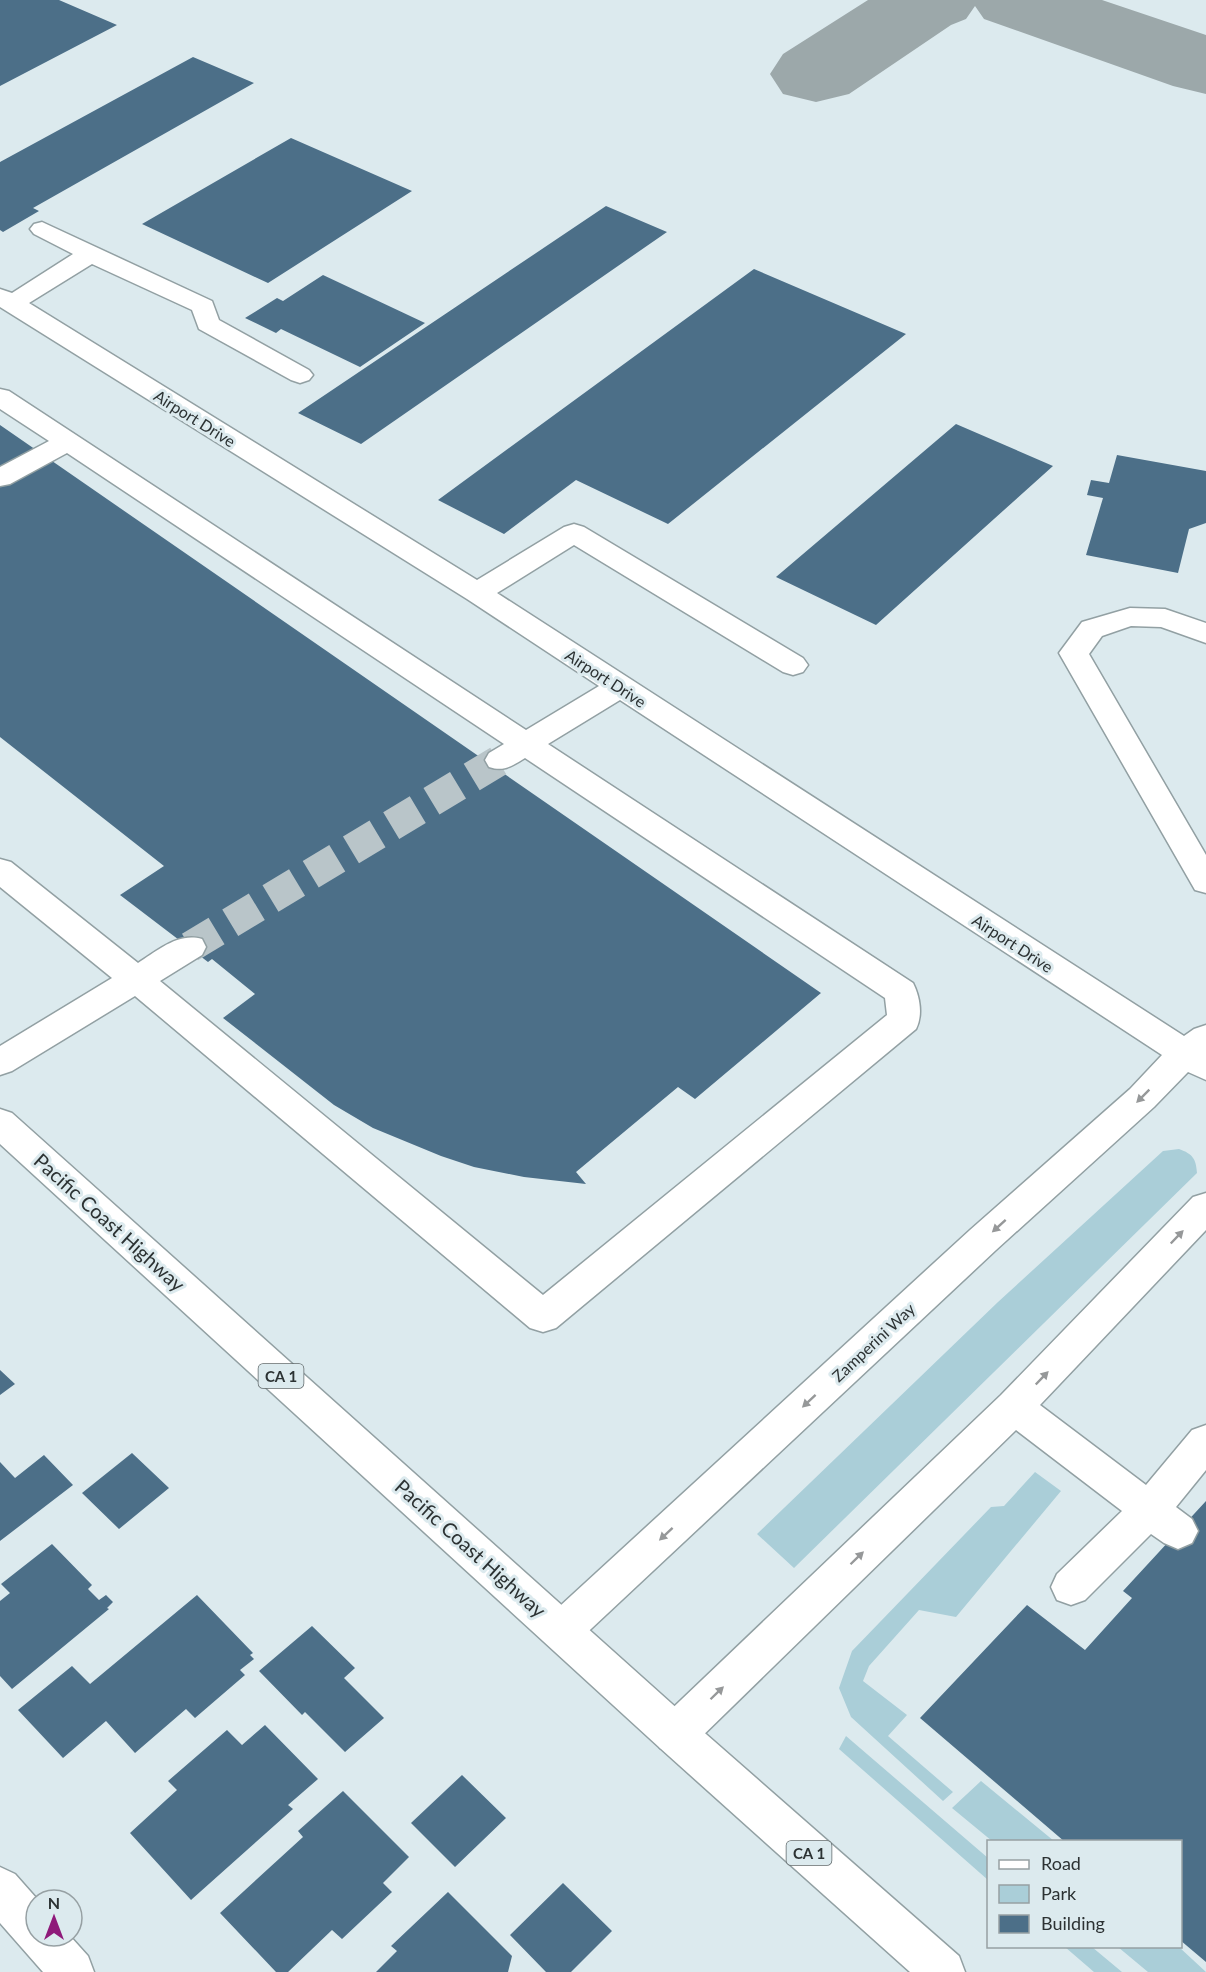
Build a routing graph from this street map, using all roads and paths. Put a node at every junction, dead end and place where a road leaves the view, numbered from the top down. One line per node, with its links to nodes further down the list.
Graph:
1 (42, 229): 2 (main road)
2 (91, 254): 3 (main road); 4 (main road)
3 (6, 300): 8 (main road, Airport Drive)
4 (300, 375)
5 (0, 397): 6 (main road)
6 (68, 442): 7 (main road); 12 (main road)
7 (0, 478)
8 (477, 593): 10 (main road); 11 (main road, Airport Drive)
9 (1206, 634): 14 (main road)
10 (793, 665)
11 (619, 687): 12 (main road); 17 (main road, Airport Drive)
12 (513, 752): 16 (main road)
13 (0, 870): 16 (main road)
14 (1206, 882)
15 (189, 947): 16 (main road)
16 (137, 980): 18 (main road)
17 (1199, 1053): 25 (main road, Zamperini Way, one-way to 25)
18 (0, 1062)
19 (0, 1123): 25 (main road, Pacific Coast Highway / CA 1)
20 (1206, 1207): 21 (main road, one-way to 20)
21 (1014, 1407): 23 (main road); 26 (main road, one-way to 21)
22 (1206, 1442): 23 (main road)
23 (1164, 1520): 24 (main road)
24 (1071, 1587)
25 (562, 1630): 26 (main road, Pacific Coast Highway / CA 1)
26 (675, 1734): 31 (main road, Pacific Coast Highway / CA 1)
27 (0, 1889): 28 (main road)
28 (24, 1917)
29 (51, 1948): 30 (main road)
30 (72, 1972)
31 (944, 1972)

